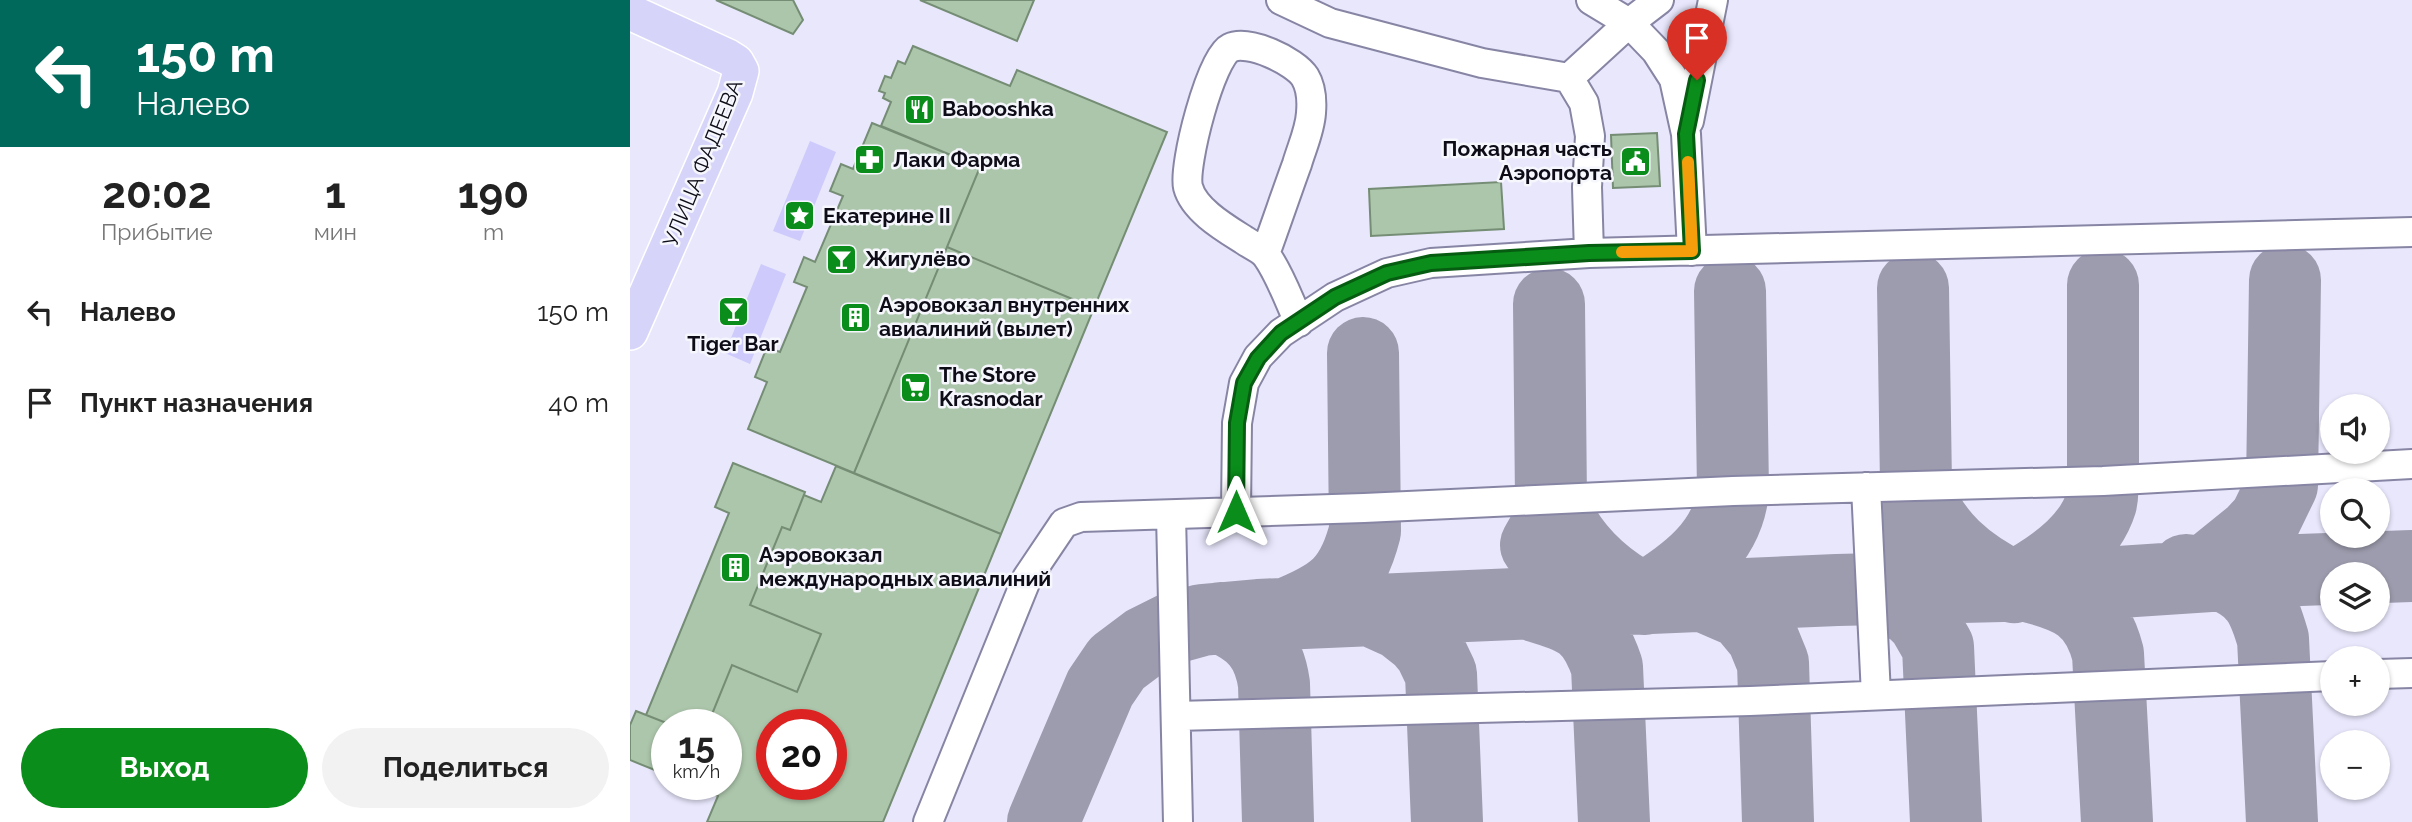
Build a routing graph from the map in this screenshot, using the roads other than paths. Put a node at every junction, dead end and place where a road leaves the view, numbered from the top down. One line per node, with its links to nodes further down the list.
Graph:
1 (1280, 0): 7 (lane)
2 (1591, 0): 6 (lane)
3 (1659, 0): 6 (lane)
4 (1713, 0): 8 (lane)
5 (630, 12): 14 (main road, УЛИЦА ФАДЕЕВА)
6 (1629, 23): 7 (lane); 8 (lane)
7 (1569, 78): 11 (lane)
8 (1686, 134): 10 (lane)
9 (2412, 232): 10 (lane)
10 (1692, 251): 11 (lane)
11 (1589, 253): 13 (lane)
12 (1265, 254): 12 (lane); 13 (lane)
13 (1299, 322): 17 (lane)
14 (630, 332)
15 (2412, 464): 16 (lane)
16 (1866, 487): 17 (lane); 22 (lane)
17 (1236, 512): 18 (lane)
18 (1171, 515): 23 (lane); 24 (lane)
19 (2412, 673): 20 (lane)
20 (2390, 674)
21 (2320, 677): 22 (lane)
22 (1876, 695): 23 (lane)
23 (1175, 716): 25 (lane)
24 (928, 822)
25 (1178, 822)

